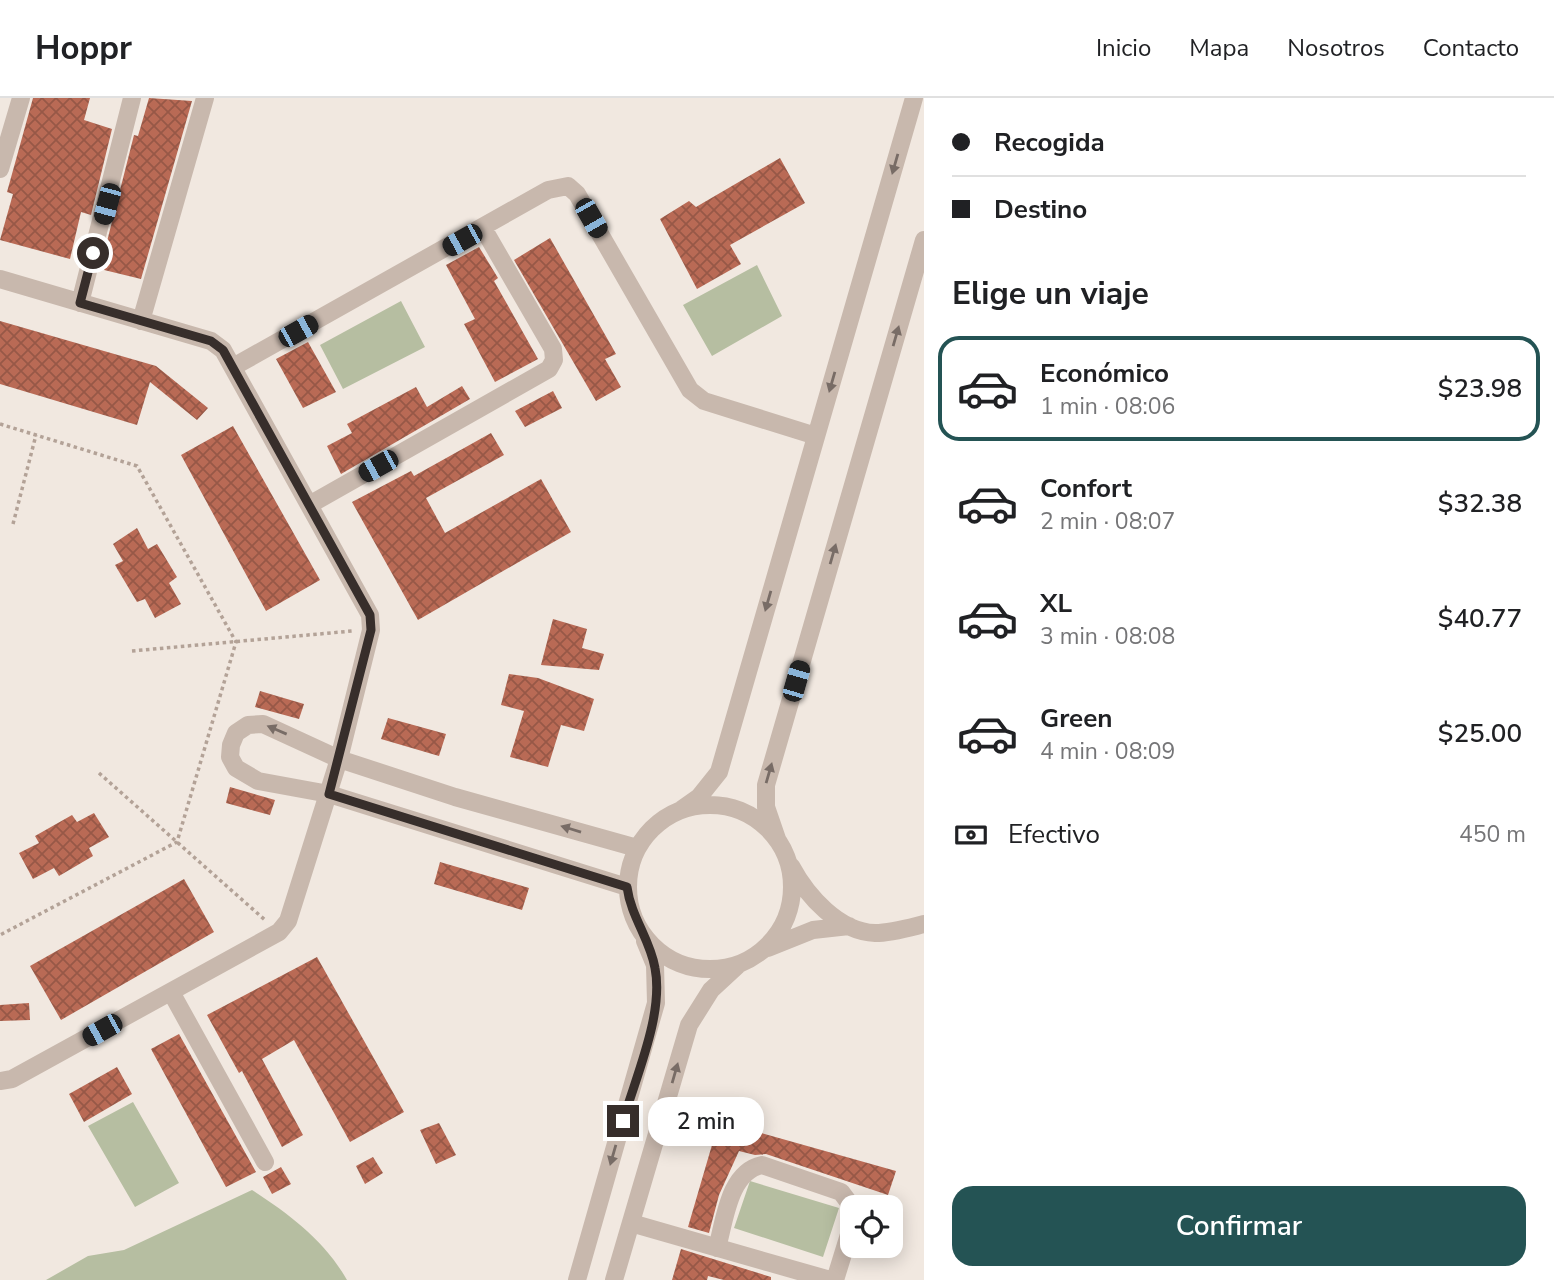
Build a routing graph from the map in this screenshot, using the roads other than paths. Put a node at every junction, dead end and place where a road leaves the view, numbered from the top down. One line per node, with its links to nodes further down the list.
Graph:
1 (21, 98): 5 (street)
2 (132, 98): 9 (street)
3 (205, 98): 10 (street)
4 (914, 98): 12 (street, one-way to 12)
5 (0, 169)
6 (483, 228): 11 (street); 12 (street); 13 (street)
7 (924, 240): 19 (street, one-way to 7)
8 (0, 279): 9 (street)
9 (80, 303): 10 (street)
10 (141, 321): 11 (street)
11 (233, 368): 13 (street)
12 (816, 436): 17 (street, one-way to 17)
13 (309, 505): 14 (street)
14 (339, 759): 15 (street); 15 (street, one-way to 15); 16 (street)
15 (329, 794): 18 (street); 27 (street)
16 (454, 797): 18 (street); 20 (street, one-way to 16)
17 (682, 809): 19 (street); 20 (street)
18 (446, 829): 22 (street)
19 (777, 839): 21 (street)
20 (637, 848): 22 (street)
21 (787, 859): 25 (street); 26 (street)
22 (627, 887): 24 (street)
23 (924, 924): 25 (street)
24 (637, 926): 26 (street); 34 (street, one-way to 34)
25 (849, 926): 26 (street)
26 (747, 960): 31 (street, one-way to 26)
27 (171, 992): 28 (street); 29 (street)
28 (0, 1081)
29 (265, 1162)
30 (843, 1195): 32 (street)
31 (631, 1223): 32 (street); 35 (street)
32 (717, 1248): 36 (street)
33 (840, 1258): 36 (street)
34 (577, 1280)
35 (614, 1280)
36 (832, 1280)

